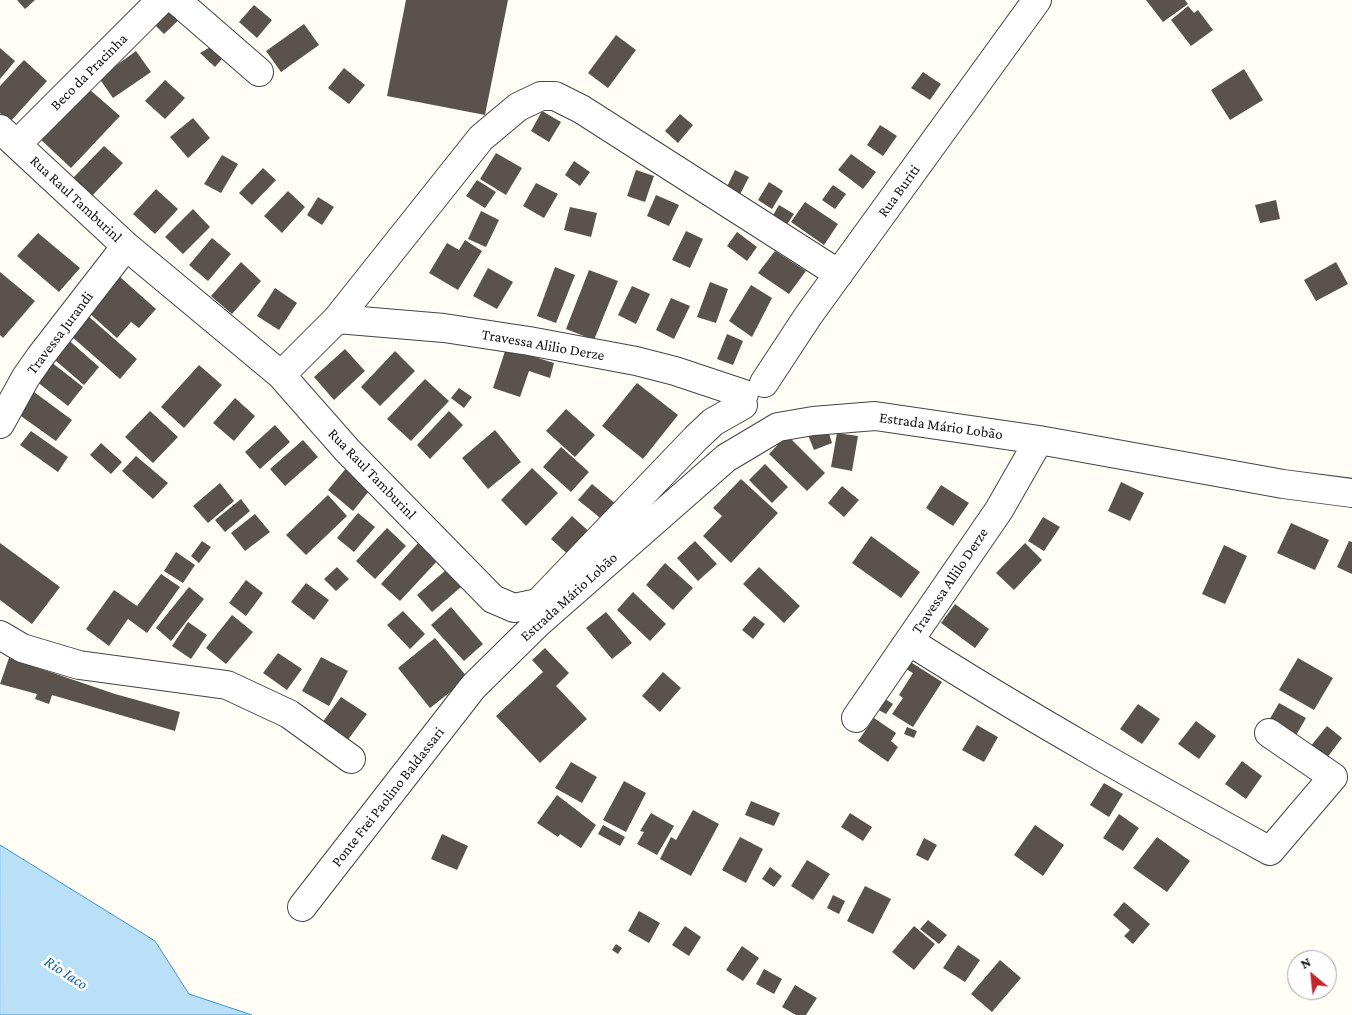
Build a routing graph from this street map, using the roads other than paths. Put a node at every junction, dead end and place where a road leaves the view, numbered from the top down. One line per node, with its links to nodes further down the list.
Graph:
1 (161, 0): 5 (street, Beco da Pracinha)
2 (176, 0): 4 (street)
3 (1037, 0): 7 (street, Rua Buriti)
4 (259, 72)
5 (8, 136): 6 (street, Rua Raul Tamburinl)
6 (126, 246): 9 (street, Rua Raul Tamburinl); 12 (street, Travessa Jurandi)
7 (839, 274): 8 (street); 10 (street, Rua Buriti)
8 (337, 319): 9 (street); 10 (street, Travessa Alilio Derze)
9 (281, 375): 10 (street, Rua Raul Tamburinl)
10 (750, 394): 11 (street, Travessa Alilio Derze)
11 (775, 420): 13 (street, Estrada Mário Lobão); 17 (street, Estrada Mário Lobão)
12 (0, 424)
13 (1039, 440): 14 (street, Estrada Mário Lobão); 16 (street, Travessa Allilo Derze)
14 (1352, 493)
15 (0, 636): 20 (street)
16 (909, 641): 18 (street, Travessa Allilo Derze); 19 (street)
17 (473, 687): 21 (street, Ponte Frei Paolino Baldassari)
18 (856, 718)
19 (1269, 733)
20 (351, 759)
21 (302, 906)

